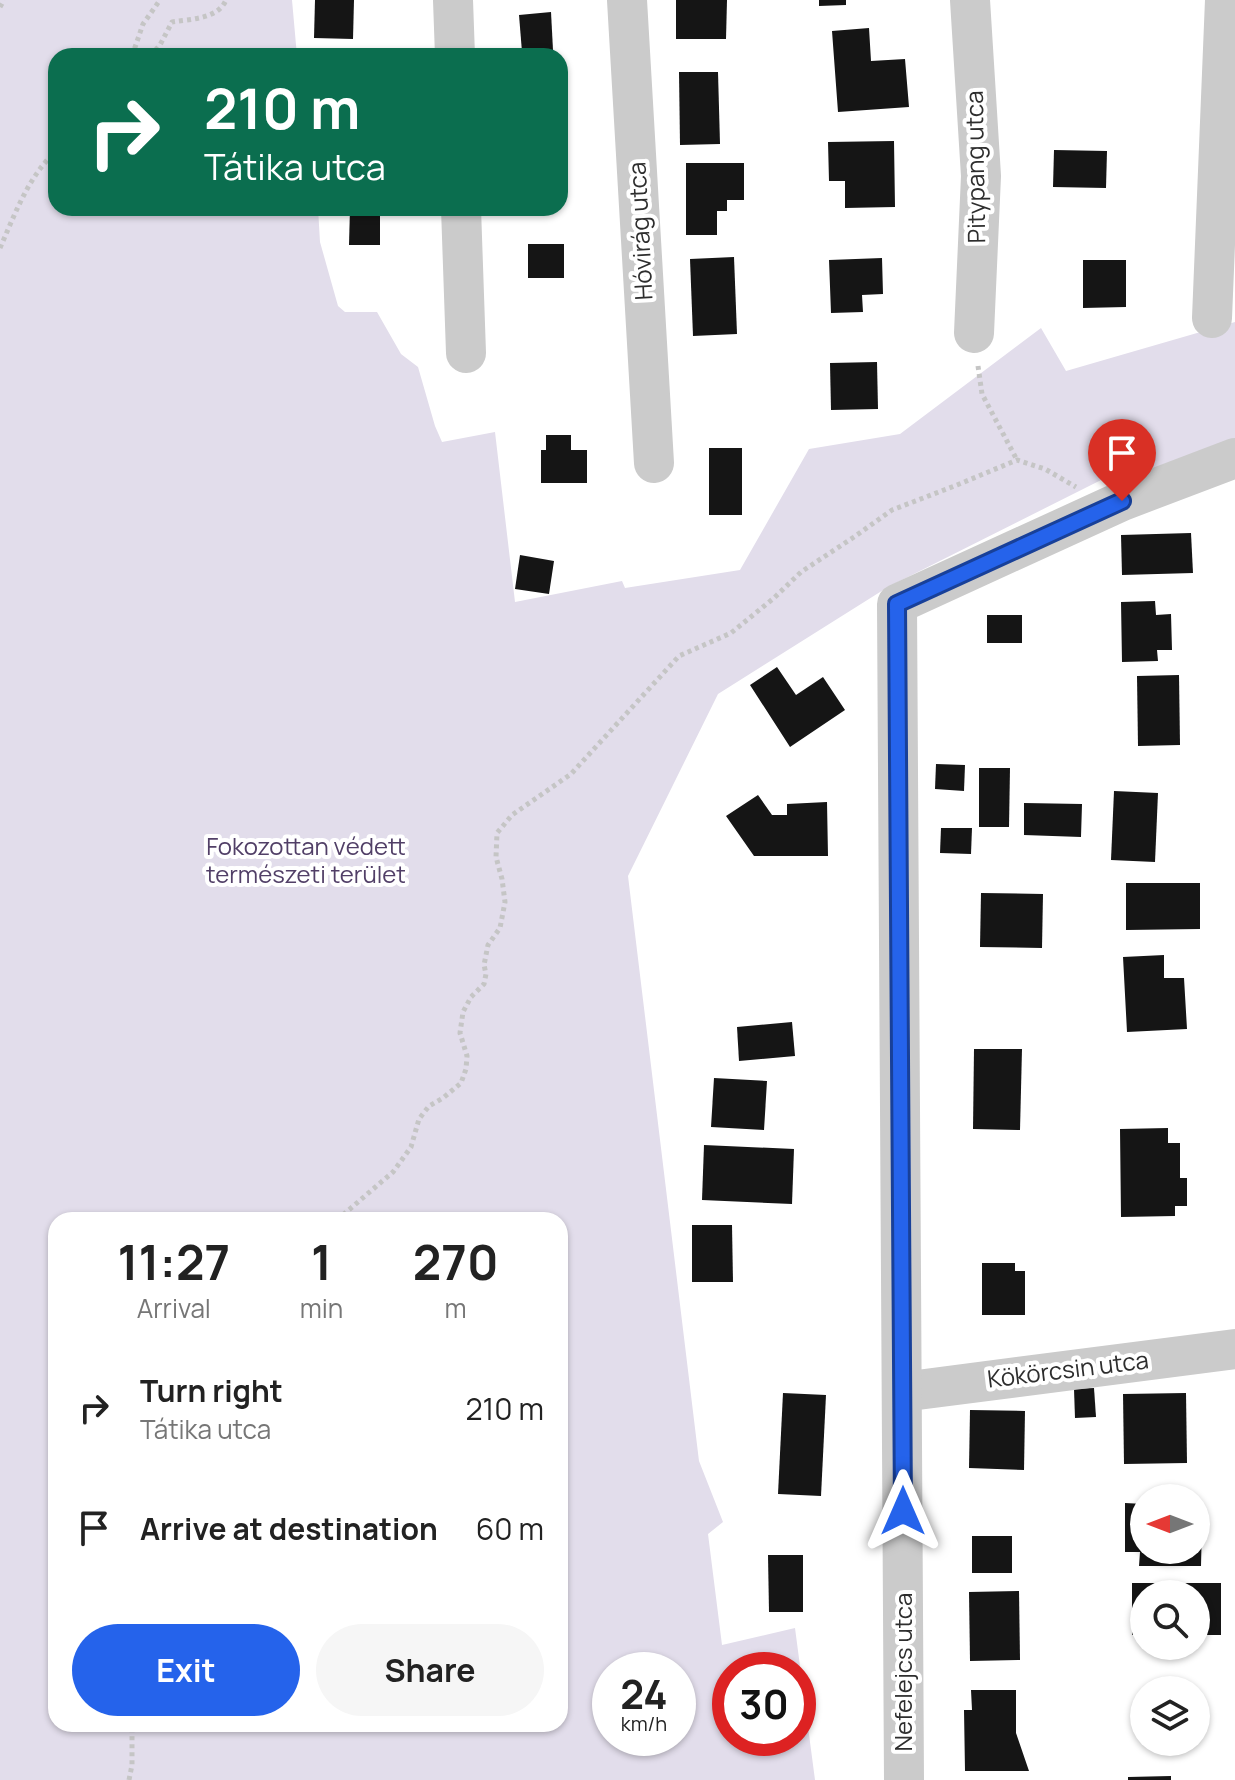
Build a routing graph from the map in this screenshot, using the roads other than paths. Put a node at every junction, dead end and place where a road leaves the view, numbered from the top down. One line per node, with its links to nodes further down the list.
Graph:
1 (453, 0): 5 (street)
2 (627, 0): 11 (street, Hóvirág utca)
3 (970, 0): 8 (street, Pitypang utca)
4 (1225, 0): 7 (street)
5 (455, 48)
6 (461, 216): 9 (street)
7 (1212, 318)
8 (974, 333)
9 (466, 353)
10 (1235, 458): 13 (street, Nefelejcs utca)
11 (654, 463)
12 (1235, 1349): 13 (street, Kökörcsin utca)
13 (902, 1392): 14 (street, Nefelejcs utca)
14 (904, 1780)

